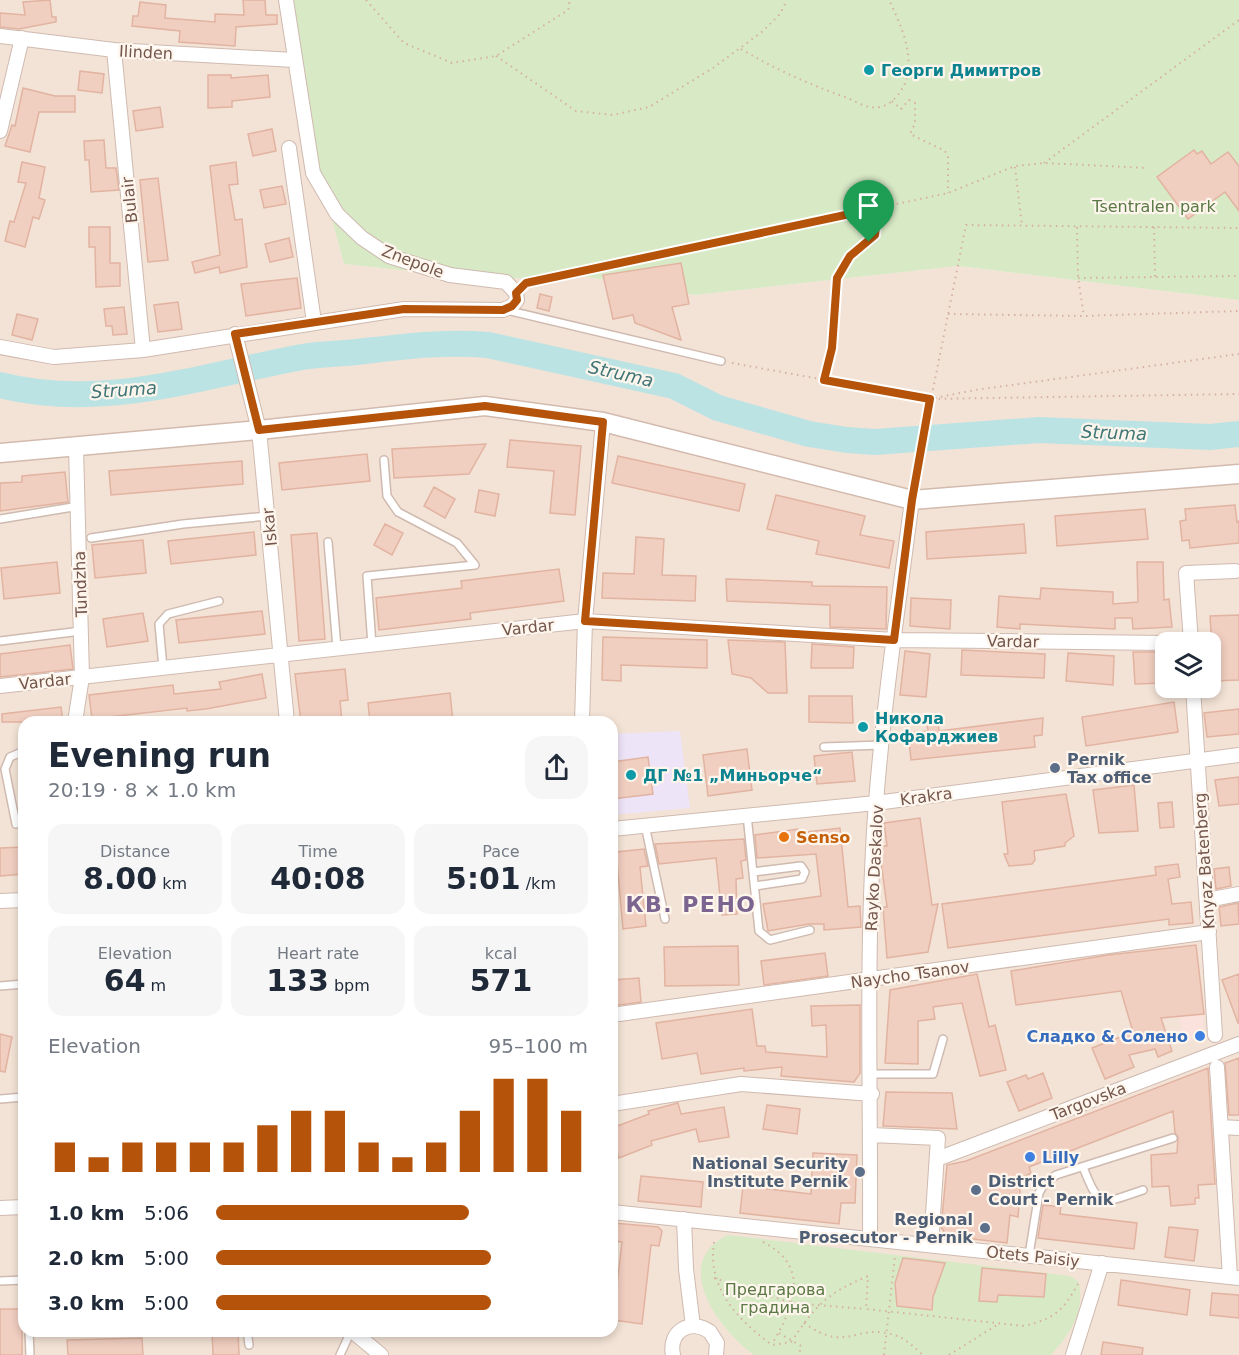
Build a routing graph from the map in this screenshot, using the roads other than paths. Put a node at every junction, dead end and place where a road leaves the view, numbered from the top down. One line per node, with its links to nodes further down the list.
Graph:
1 (286, 0): 5 (street, Znepole)
2 (0, 36): 3 (street, Ilinden)
3 (22, 38): 4 (street, Ilinden); 6 (street)
4 (114, 50): 5 (street, Ilinden); 12 (street, Bulair)
5 (294, 60): 8 (street, Znepole)
6 (0, 131)
7 (289, 148): 9 (street)
8 (503, 310): 9 (street); 13 (lane)
9 (314, 322): 10 (street)
10 (235, 334): 12 (street); 15 (street, Iskar)
11 (0, 347): 12 (street)
12 (143, 350)
13 (721, 361)
14 (603, 422): 15 (main road); 20 (main road); 28 (street)
15 (259, 430): 16 (main road); 22 (street, Iskar)
16 (76, 447): 17 (main road); 21 (street, Tundzha)
17 (0, 453)
18 (384, 460): 34 (lane)
19 (1239, 474): 20 (main road)
20 (912, 500): 31 (street, Rayko Daskalov)
21 (79, 506): 23 (lane); 29 (street, Tundzha)
22 (268, 516): 24 (lane); 36 (street, Iskar)
23 (0, 519)
24 (91, 538)
25 (328, 542): 35 (lane)
26 (1235, 571): 30 (street)
27 (219, 601): 37 (lane)
28 (585, 621): 31 (street, Vardar); 34 (street, Vardar); 43 (street)
29 (81, 630): 32 (lane); 38 (street, Tundzha)
30 (1190, 632)
31 (894, 640): 33 (street, Vardar); 44 (street, Rayko Daskalov)
32 (0, 641)
33 (1155, 643)
34 (372, 645): 35 (street, Vardar)
35 (337, 648): 36 (street, Vardar)
36 (282, 655): 37 (street, Vardar); 42 (street, Iskar)
37 (163, 668): 38 (street, Vardar)
38 (82, 677): 39 (street, Vardar); 41 (street, Tundzha)
39 (0, 686)
40 (1195, 698): 48 (street, Knyaz Batenberg)
41 (76, 716)
42 (287, 716)
43 (582, 716)
44 (882, 745): 45 (lane); 49 (street, Rayko Daskalov)
45 (824, 747)
46 (18, 754): 51 (lane)
47 (1239, 755): 48 (street, Krakra)
48 (1198, 760): 49 (street, Krakra); 58 (street, Knyaz Batenberg)
49 (876, 802): 50 (street, Krakra); 63 (street, Rayko Daskalov)
50 (747, 815): 52 (street, Krakra); 54 (lane)
51 (16, 824)
52 (645, 825): 53 (street, Krakra); 60 (lane)
53 (618, 828)
54 (753, 872): 55 (lane); 55 (lane)
55 (755, 886): 61 (lane)
56 (1239, 894): 58 (street)
57 (18, 900): 59 (street)
58 (1207, 900): 62 (street, Knyaz Batenberg)
59 (0, 901)
60 (665, 920)
61 (810, 930)
62 (1209, 932): 63 (street, Naycho Tsanov); 67 (street, Knyaz Batenberg)
63 (869, 980): 66 (street, Naycho Tsanov); 71 (street, Rayko Daskalov)
64 (18, 984): 65 (lane)
65 (0, 986)
66 (618, 1014)
67 (1215, 1035)
68 (943, 1039): 71 (lane)
69 (1239, 1044): 80 (street, Targovska)
70 (1217, 1067): 76 (street)
71 (871, 1074): 72 (street, Rayko Daskalov)
72 (872, 1094): 75 (street); 78 (street, Rayko Daskalov)
73 (18, 1098): 74 (lane)
74 (0, 1099)
75 (618, 1103)
76 (1221, 1126): 77 (street); 91 (street)
77 (1239, 1128)
78 (871, 1135): 80 (street); 87 (street, Rayko Daskalov)
79 (1173, 1138): 81 (lane)
80 (937, 1159): 88 (street)
81 (1083, 1167): 82 (lane); 89 (lane)
82 (1143, 1190)
83 (18, 1207): 84 (street)
84 (0, 1208)
85 (618, 1213): 86 (street, Otets Paisiy)
86 (684, 1219): 87 (street, Otets Paisiy); 94 (street)
87 (870, 1238): 88 (street, Otets Paisiy)
88 (931, 1245): 89 (street, Otets Paisiy)
89 (1029, 1255): 90 (street, Otets Paisiy)
90 (1102, 1263): 91 (street, Otets Paisiy); 105 (street)
91 (1235, 1277)
92 (18, 1280): 93 (lane)
93 (0, 1281)
94 (693, 1326): 103 (street); 104 (street)
95 (29, 1337): 100 (lane)
96 (247, 1337): 99 (lane)
97 (348, 1337): 101 (lane)
98 (358, 1337): 102 (street)
99 (249, 1346)
100 (30, 1355)
101 (340, 1355)
102 (381, 1355)
103 (673, 1355)
104 (716, 1355)
105 (1072, 1355)

